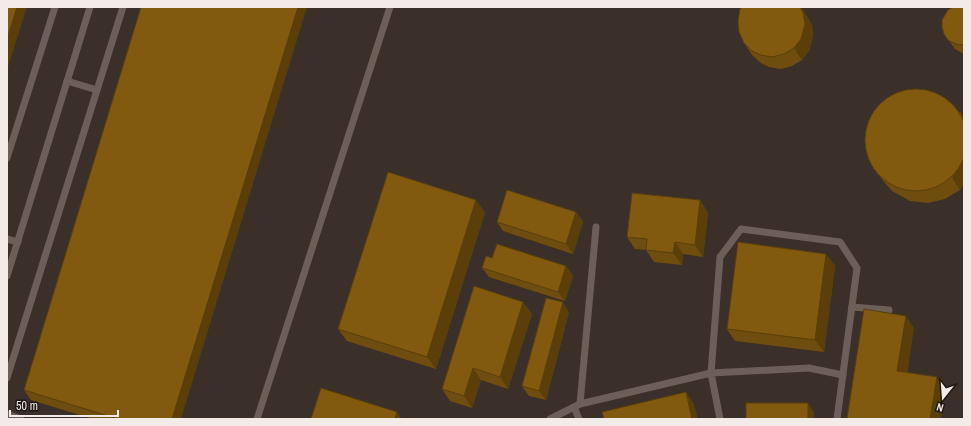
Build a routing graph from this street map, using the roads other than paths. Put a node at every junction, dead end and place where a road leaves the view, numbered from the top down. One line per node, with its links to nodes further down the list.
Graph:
1 (55, 7): 7 (lane)
2 (90, 7): 5 (lane)
3 (123, 7): 6 (lane)
4 (390, 7): 20 (lane)
5 (67, 81): 6 (lane); 10 (lane)
6 (97, 90): 16 (lane)
7 (7, 158)
8 (596, 227): 17 (lane)
9 (7, 238): 10 (lane)
10 (18, 242): 11 (lane)
11 (7, 276)
12 (852, 307): 13 (lane); 14 (lane); 15 (lane)
13 (888, 310)
14 (711, 373): 15 (lane); 17 (lane); 23 (lane)
15 (843, 375): 24 (lane)
16 (7, 378)
17 (577, 405): 21 (lane); 22 (lane)
18 (7, 414): 19 (lane)
19 (22, 419)
20 (257, 419)
21 (550, 419)
22 (579, 419)
23 (720, 419)
24 (837, 419)

